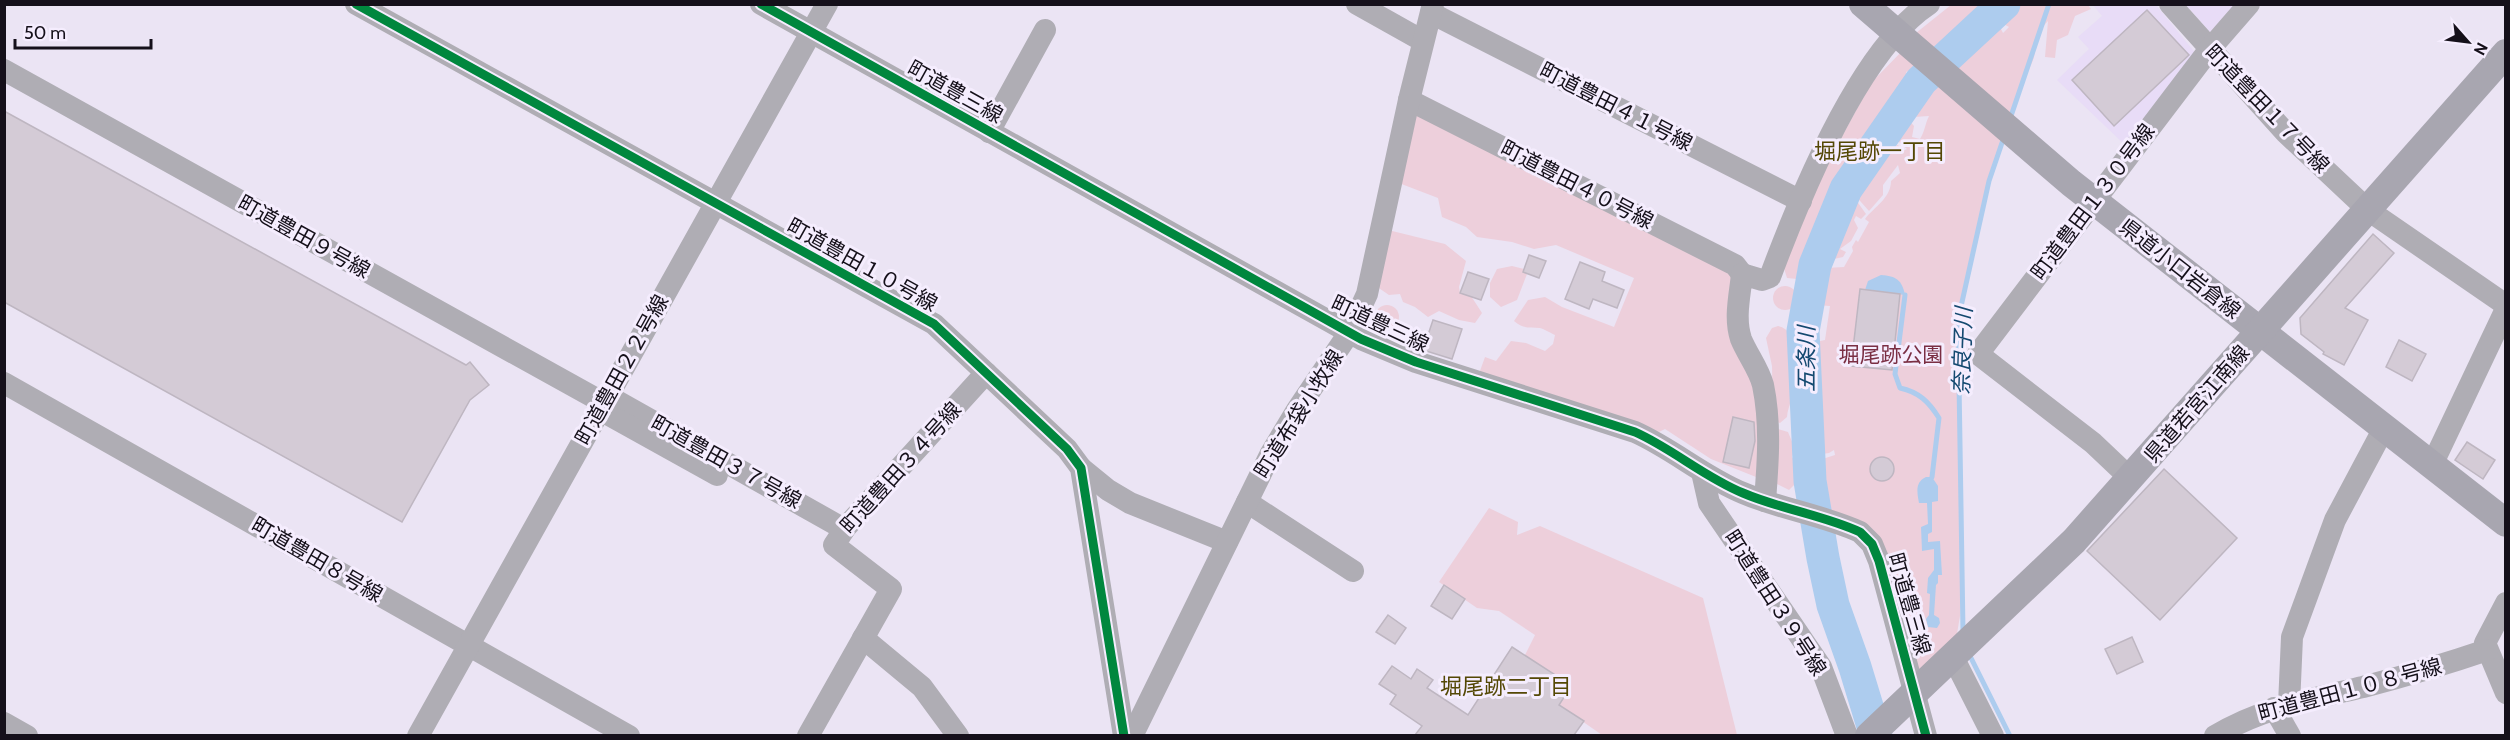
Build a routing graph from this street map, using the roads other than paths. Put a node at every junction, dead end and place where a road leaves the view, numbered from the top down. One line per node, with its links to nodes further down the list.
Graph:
1 (356, 4): 21 (street, 町道豊田１０号線)
2 (761, 4): 11 (street, 町道豊三線)
3 (827, 4): 11 (street, 町道豊田２２号線)
4 (1357, 4): 13 (street)
5 (1863, 4): 12 (main road, 県道小口岩倉線)
6 (1929, 4): 12 (street)
7 (2170, 4): 14 (street, 町道豊田１７号線)
8 (2249, 4): 14 (street, 町道豊田１３０号線)
9 (1432, 9): 13 (street, 町道布袋小牧線); 19 (street, 町道豊田４１号線)
10 (1046, 30): 18 (street)
11 (811, 32): 18 (street, 町道豊三線); 21 (street, 町道豊田２２号線)
12 (1899, 36): 19 (street); 20 (main road, 県道小口岩倉線)
13 (1423, 41): 17 (street, 町道布袋小牧線)
14 (2209, 50): 20 (street, 町道豊田１３０号線); 22 (street, 町道豊田１７号線)
15 (2505, 53): 22 (main road, 県道若宮江南線)
16 (4, 70): 29 (street, 町道豊田９号線)
17 (1409, 100): 23 (street, 町道豊田４０号線); 26 (street, 町道布袋小牧線)
18 (989, 132): 26 (street, 町道豊三線)
19 (1801, 201): 23 (street)
20 (2094, 201): 25 (main road, 県道小口岩倉線); 34 (street, 町道豊田１３０号線)
21 (715, 205): 27 (street, 町道豊田１０号線); 29 (street, 町道豊田２２号線)
22 (2368, 210): 24 (street, 町道豊田１７号線); 25 (main road, 県道若宮江南線)
23 (1742, 274): 36 (street)
24 (2503, 299): 31 (street)
25 (2260, 332): 30 (main road, 県道小口岩倉線); 34 (main road, 県道若宮江南線)
26 (1349, 333): 33 (street, 町道豊三線); 35 (street, 町道布袋小牧線)
27 (987, 373): 32 (street, 町道豊田１０号線); 38 (street, 町道豊田３４号線)
28 (4, 383): 43 (street, 町道豊田８号線)
29 (604, 403): 38 (street, 町道豊田３７号線); 43 (street, 町道豊田２２号線)
30 (2384, 428): 31 (main road, 県道小口岩倉線); 48 (street)
31 (2432, 465): 37 (main road, 県道小口岩倉線)
32 (1081, 468): 39 (street); 55 (street, 町道豊田１０号線)
33 (1702, 472): 36 (street, 町道豊三線); 57 (street, 町道豊田３９号線)
34 (2131, 479): 45 (main road, 県道若宮江南線)
35 (1247, 502): 39 (street, 町道布袋小牧線); 40 (street)
36 (1772, 504): 47 (street, 町道豊三線)
37 (2505, 522)
38 (839, 537): 42 (street, 町道豊田３４号線)
39 (1227, 542): 56 (street, 町道布袋小牧線)
40 (1353, 571)
41 (2505, 603): 44 (street)
42 (863, 638): 53 (street, 町道豊田３４号線); 54 (street)
43 (468, 646): 51 (street, 町道豊田２２号線); 52 (street, 町道豊田８号線)
44 (2487, 650): 46 (street); 48 (street, 町道豊田１０８号線)
45 (1953, 657): 47 (main road, 県道若宮江南線); 60 (street)
46 (2505, 693)
47 (1913, 694): 58 (main road, 県道若宮江南線); 59 (street, 町道豊三線)
48 (2282, 706): 61 (street, 町道豊田１０８号線); 62 (street)
49 (4, 723): 50 (street)
50 (27, 735)
51 (417, 735)
52 (629, 735)
53 (808, 735)
54 (958, 735)
55 (1124, 735)
56 (1132, 735)
57 (1847, 735)
58 (1869, 735)
59 (1926, 735)
60 (1993, 735)
61 (2215, 735)
62 (2290, 735)

